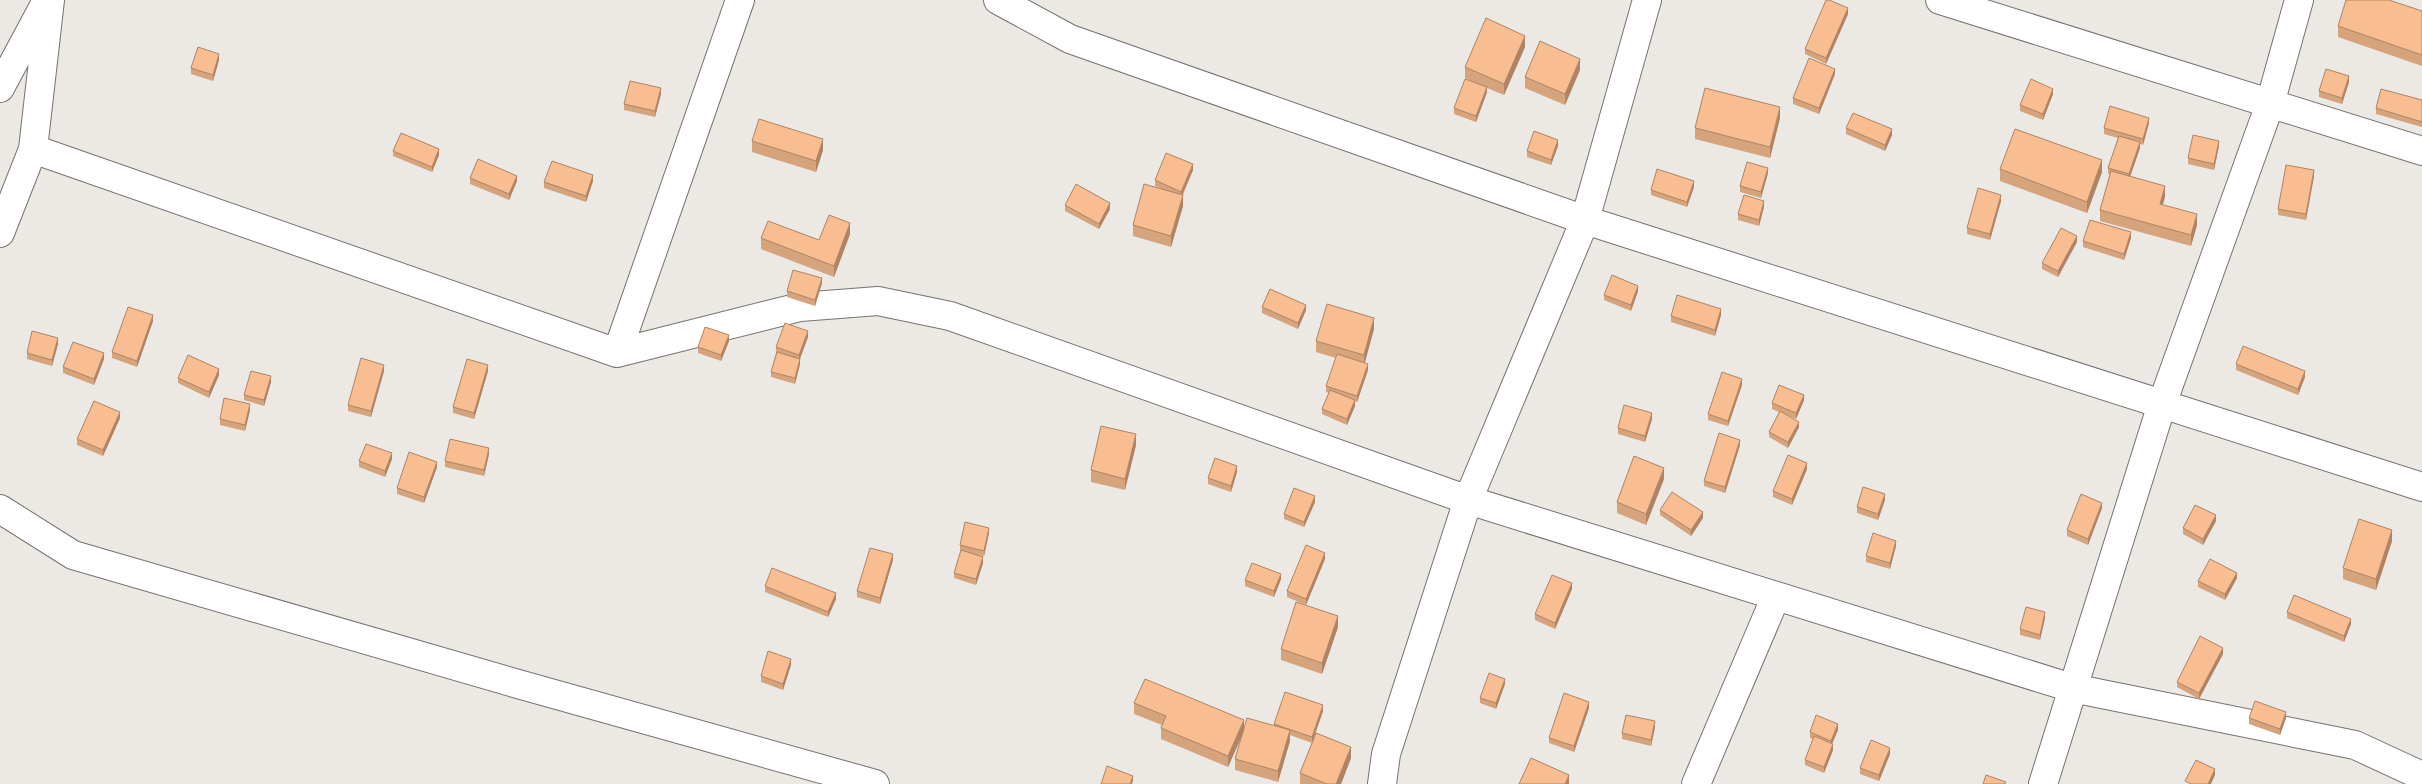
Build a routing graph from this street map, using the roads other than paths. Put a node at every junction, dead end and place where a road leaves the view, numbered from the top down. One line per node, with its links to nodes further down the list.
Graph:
1 (49, 0): 7 (street); 9 (street)
2 (740, 0): 13 (street)
3 (998, 0): 11 (street)
4 (1647, 0): 11 (street)
5 (1940, 0): 8 (street)
6 (2299, 0): 8 (street)
7 (0, 88)
8 (2270, 104): 10 (street); 14 (street)
9 (33, 149): 12 (street); 13 (street)
10 (2422, 151)
11 (1584, 220): 14 (street); 16 (street)
12 (0, 233)
13 (617, 353): 16 (street)
14 (2162, 404): 15 (street); 19 (street)
15 (2422, 487)
16 (1468, 500): 18 (street); 22 (street)
17 (0, 509): 21 (street)
18 (1776, 596): 19 (street); 23 (street)
19 (2072, 688): 20 (street); 24 (street)
20 (2422, 776)
21 (875, 784)
22 (1382, 784)
23 (1696, 784)
24 (2043, 784)

